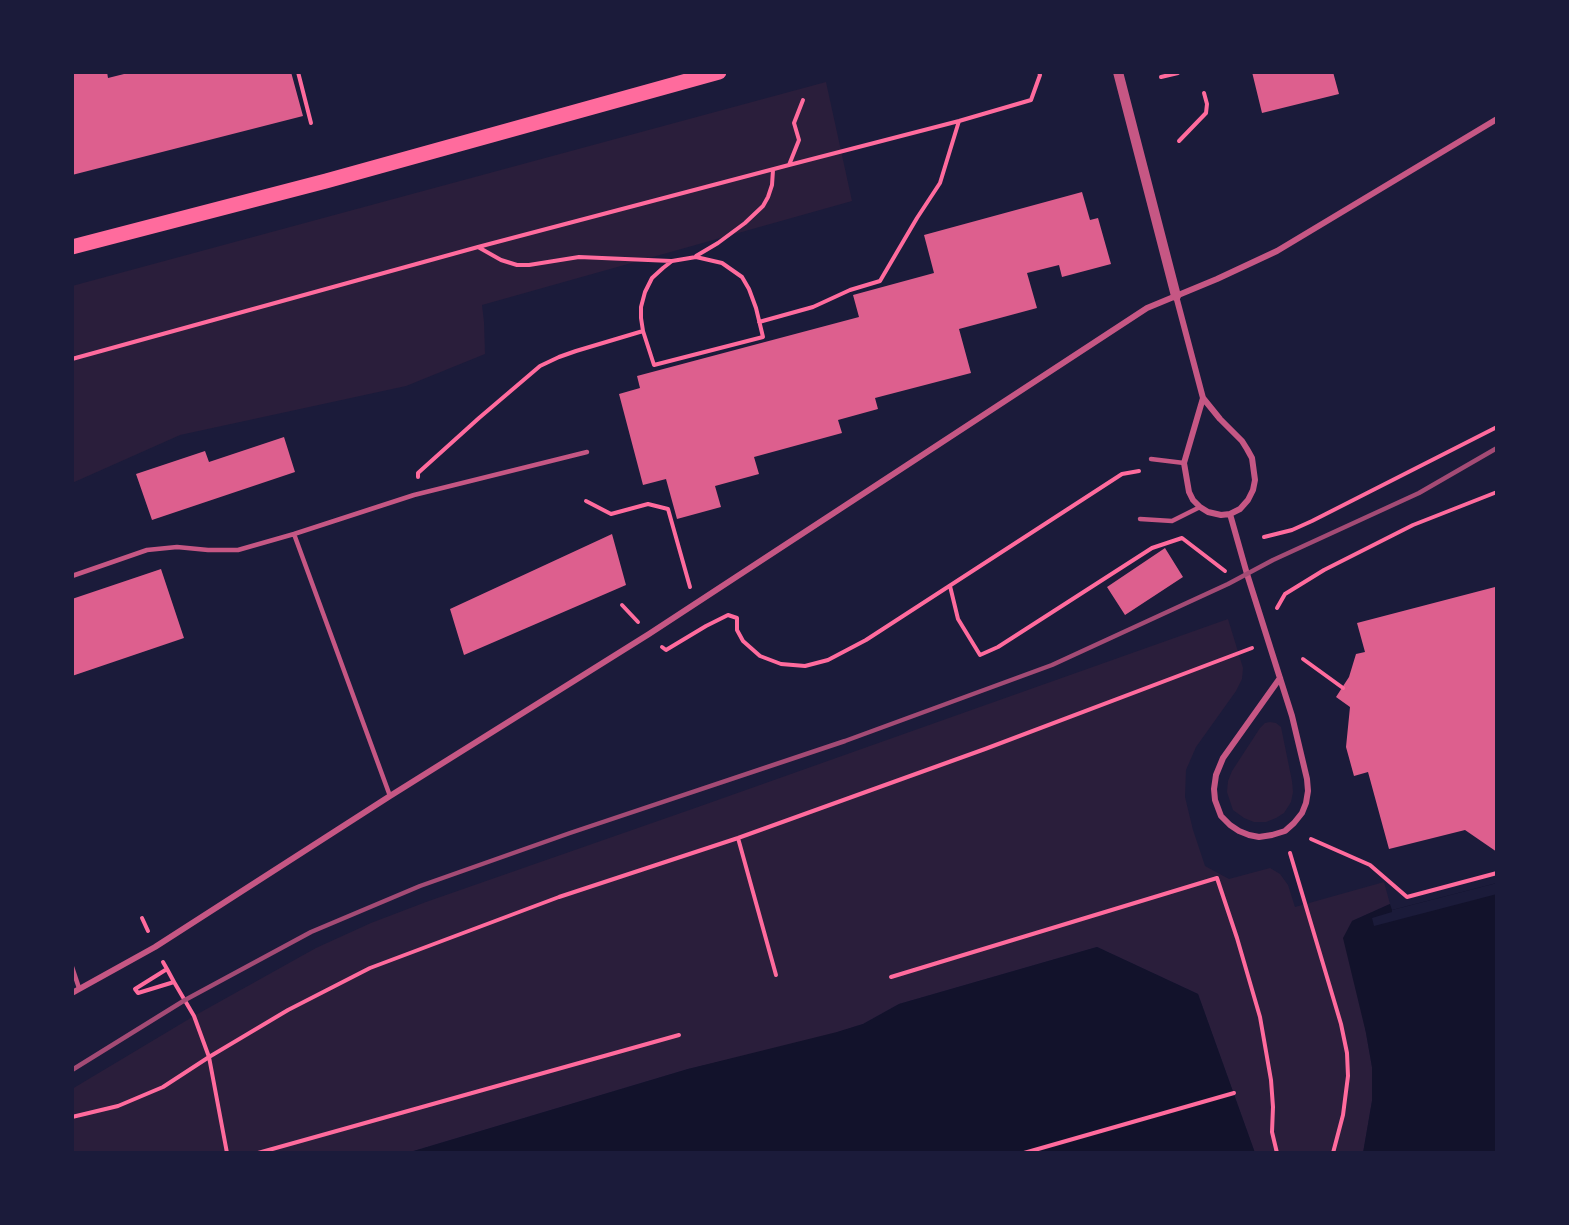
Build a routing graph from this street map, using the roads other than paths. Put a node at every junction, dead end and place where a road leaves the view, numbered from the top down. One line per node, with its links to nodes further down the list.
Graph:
1 (719, 72): 4 (main road)
2 (1118, 72): 5 (street)
3 (1497, 118): 5 (street)
4 (72, 248)
5 (1176, 296): 6 (street); 16 (street)
6 (1203, 398): 9 (street); 11 (street)
7 (587, 452): 13 (lane)
8 (1151, 459): 9 (lane)
9 (1184, 463): 10 (street)
10 (1200, 507): 11 (street); 12 (lane)
11 (1230, 514): 15 (street)
12 (1140, 519)
13 (294, 534): 14 (lane); 16 (lane)
14 (72, 576)
15 (1280, 678): 15 (street)
16 (390, 796): 18 (street)
17 (72, 967): 18 (lane)
18 (80, 988): 19 (street)
19 (72, 993)

